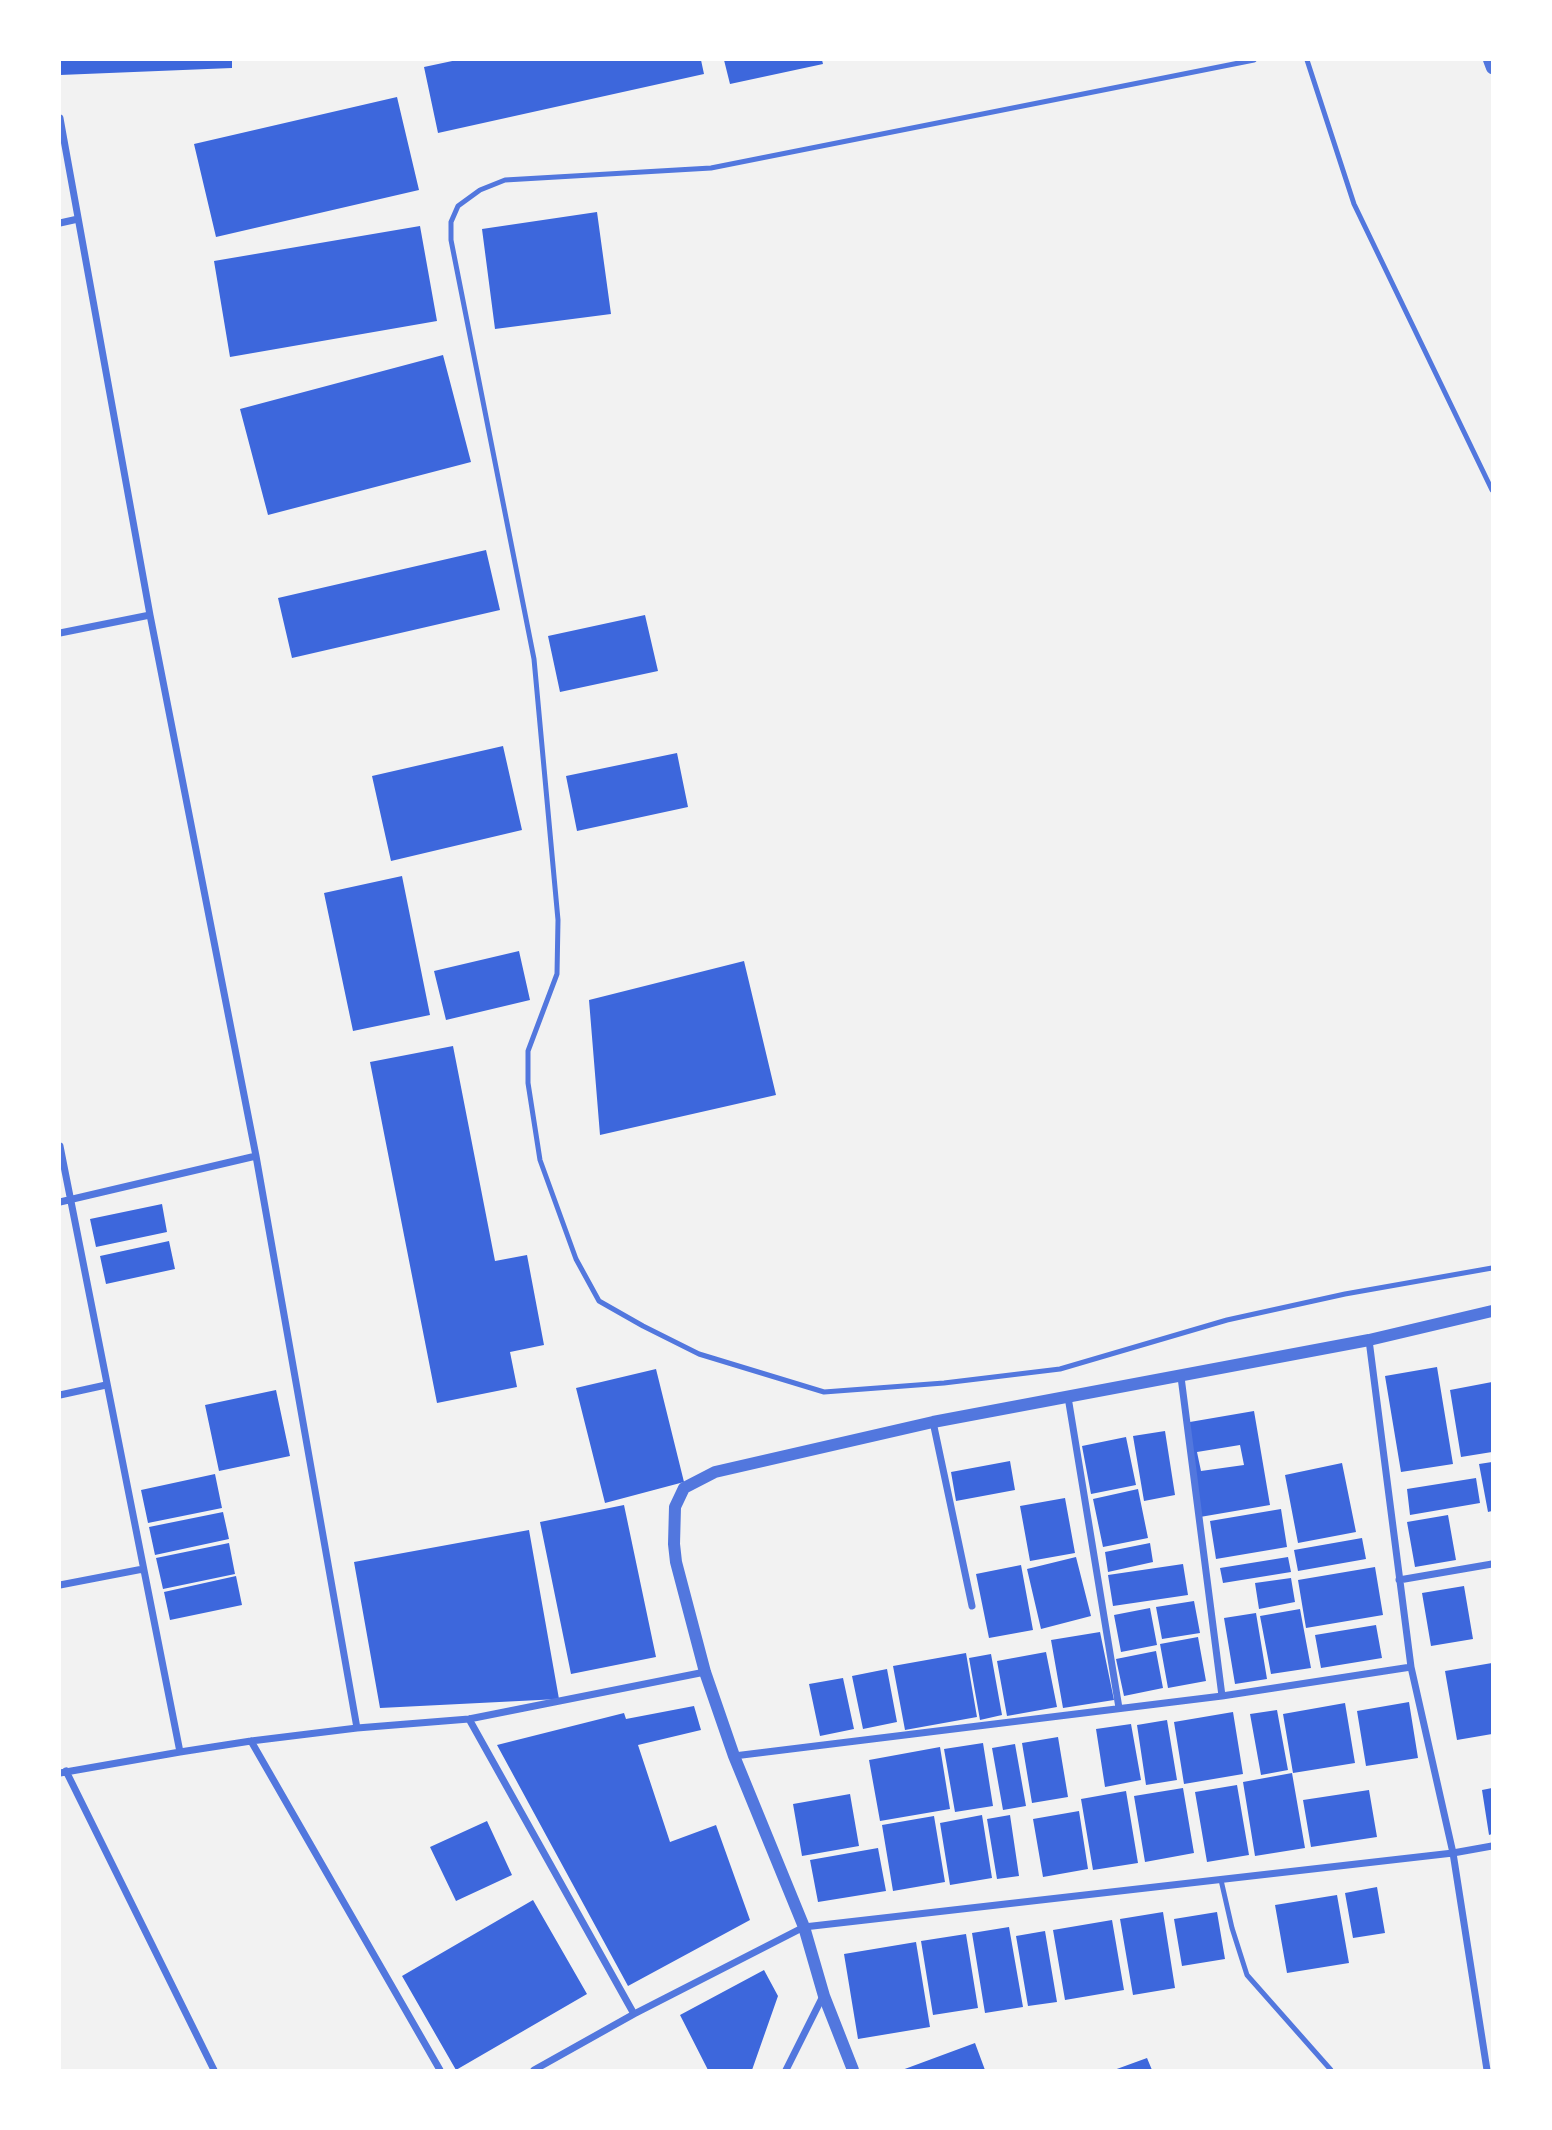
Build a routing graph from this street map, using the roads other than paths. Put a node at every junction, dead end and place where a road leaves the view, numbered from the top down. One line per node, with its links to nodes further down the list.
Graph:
1 (1254, 60): 15 (lane)
2 (1307, 60): 8 (lane)
3 (1489, 60): 4 (street)
4 (1493, 68)
5 (60, 118): 6 (street)
6 (78, 219): 7 (street); 9 (street)
7 (60, 223)
8 (1493, 490)
9 (150, 615): 10 (street); 12 (street)
10 (60, 633)
11 (60, 1146): 13 (street)
12 (256, 1156): 13 (street); 33 (street)
13 (72, 1199): 14 (street); 19 (street)
14 (60, 1202)
15 (1493, 1268)
16 (1493, 1311): 17 (street)
17 (1369, 1340): 18 (street); 25 (street)
18 (1181, 1377): 21 (street); 30 (street)
19 (106, 1385): 20 (street); 24 (street)
20 (60, 1395)
21 (1069, 1396): 22 (street); 31 (street)
22 (933, 1422): 27 (street); 29 (street)
23 (1493, 1564): 25 (street)
24 (144, 1569): 26 (street); 35 (street)
25 (1399, 1580): 28 (street)
26 (60, 1585)
27 (972, 1605)
28 (1411, 1667): 30 (street); 39 (street)
29 (705, 1672): 32 (street); 36 (street)
30 (1222, 1696): 31 (street)
31 (1119, 1707): 36 (street)
32 (469, 1719): 33 (street); 43 (street)
33 (357, 1728): 34 (street)
34 (251, 1741): 35 (street); 45 (street)
35 (180, 1752): 37 (street)
36 (733, 1756): 41 (street)
37 (63, 1772): 44 (street)
38 (1493, 1846): 39 (street)
39 (1454, 1853): 40 (street); 50 (street)
40 (1221, 1880): 41 (street); 49 (lane)
41 (804, 1927): 42 (street); 43 (street)
42 (824, 1996): 47 (street); 48 (street)
43 (634, 2014): 46 (street)
44 (214, 2070)
45 (440, 2070)
46 (534, 2070)
47 (786, 2070)
48 (853, 2070)
49 (1331, 2070)
50 (1487, 2070)

